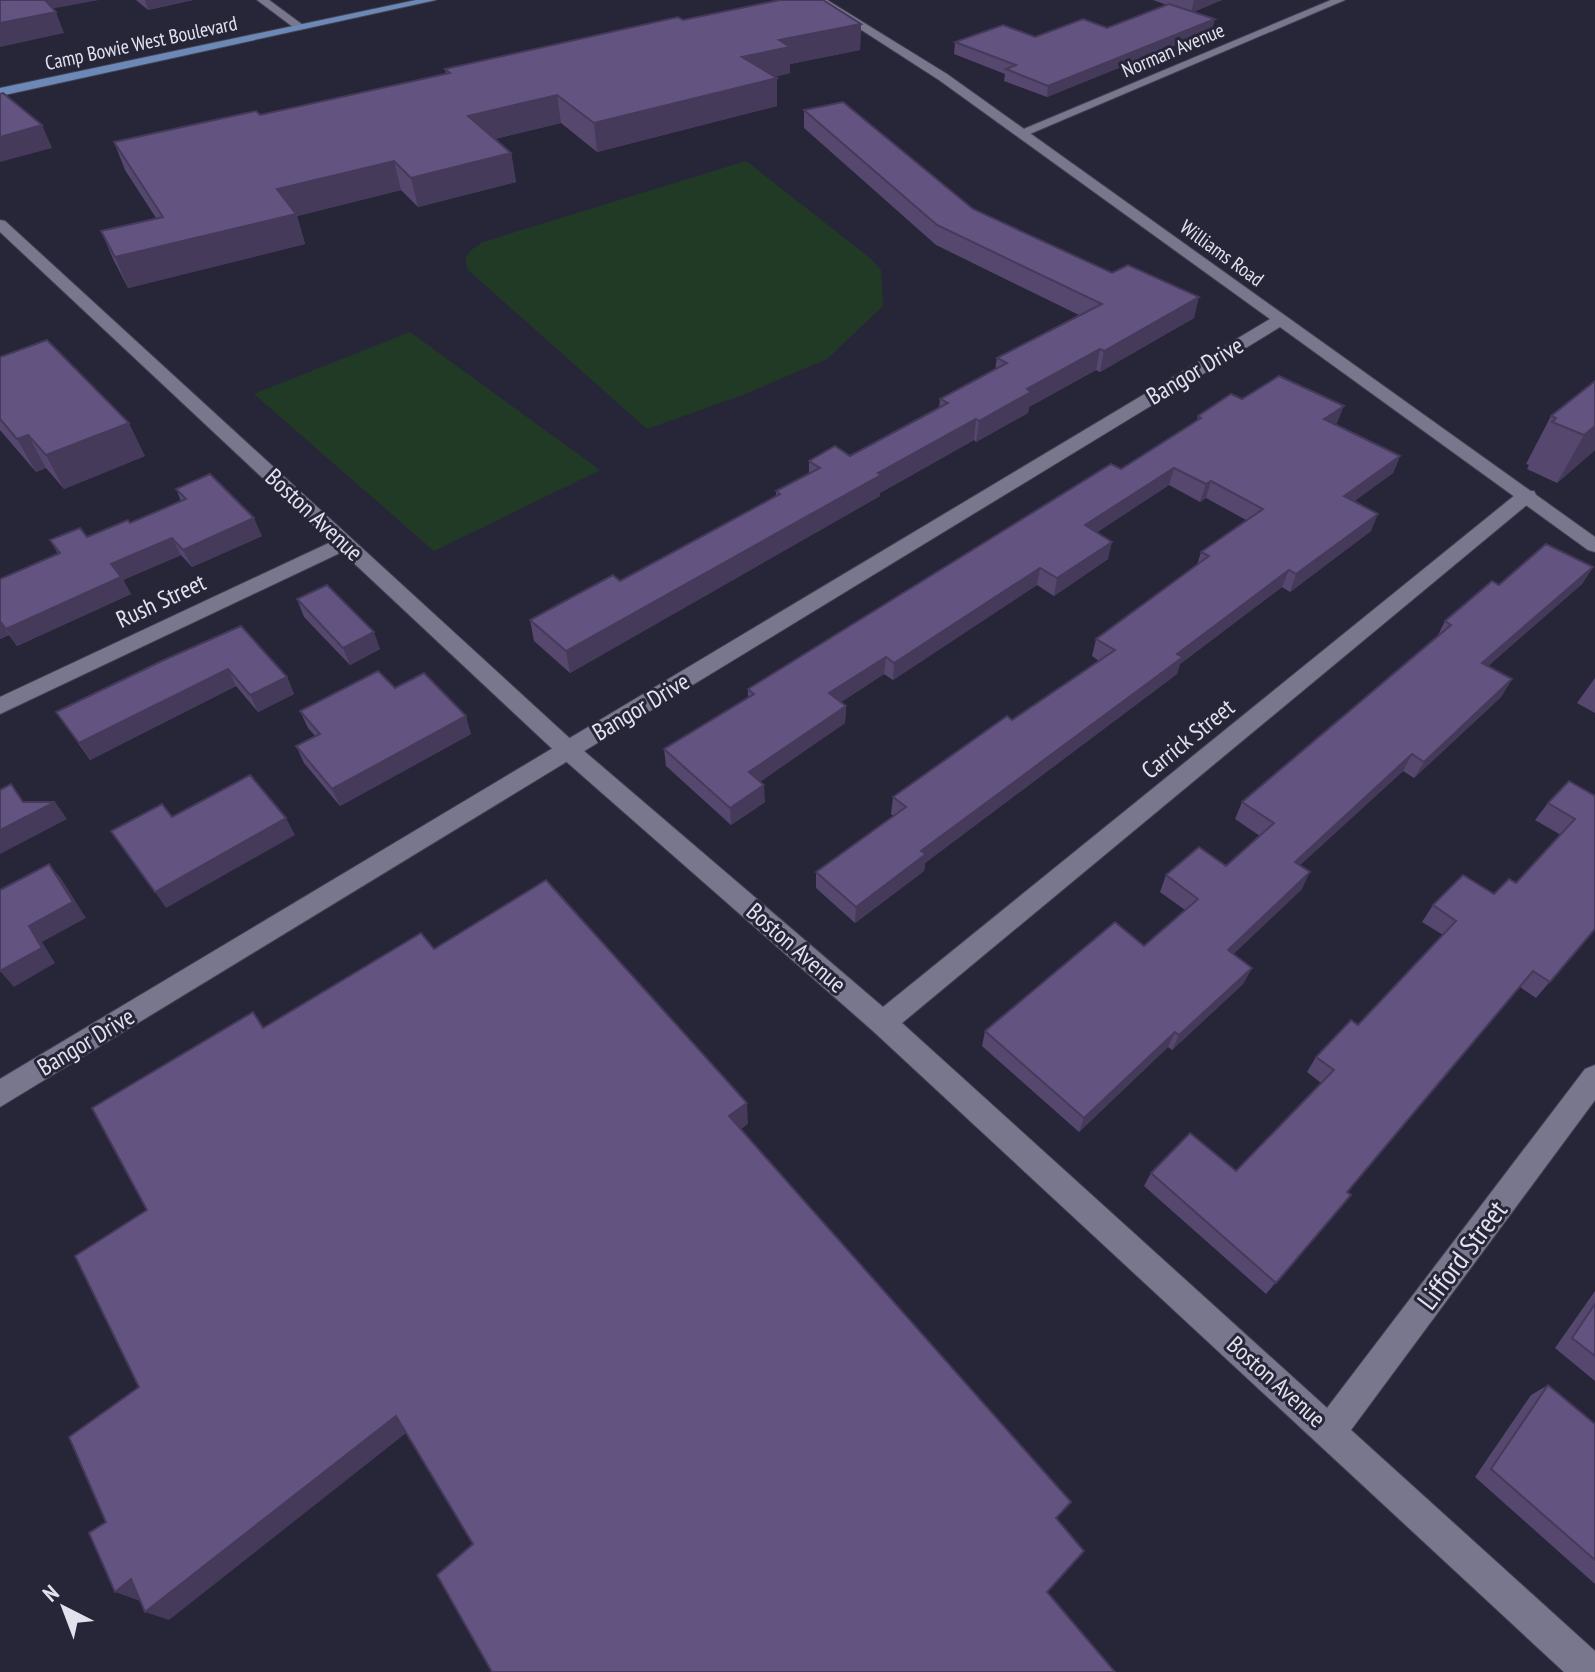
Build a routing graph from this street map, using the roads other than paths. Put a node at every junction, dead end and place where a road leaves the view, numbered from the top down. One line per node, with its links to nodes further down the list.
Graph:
1 (262, 0): 6 (street)
2 (431, 0): 8 (main road, Camp Bowie West Boulevard)
3 (820, 0): 10 (street, Williams Road)
4 (1340, 0): 10 (street, Norman Avenue)
5 (299, 13): 6 (main road, Camp Bowie West Boulevard)
6 (286, 16): 7 (main road, Camp Bowie West Boulevard); 8 (street)
7 (270, 19)
8 (301, 28): 9 (main road, Camp Bowie West Boulevard)
9 (0, 92)
10 (1020, 133): 12 (street, Williams Road)
11 (0, 224): 14 (street, Boston Avenue)
12 (1280, 320): 13 (street, Williams Road); 17 (street, Bangor Drive)
13 (1527, 495): 15 (street, Williams Road); 18 (street, Carrick Street)
14 (345, 543): 16 (street, Rush Street); 17 (street, Boston Avenue)
15 (1595, 546)
16 (0, 706)
17 (569, 751): 18 (street, Boston Avenue); 20 (street, Bangor Drive)
18 (883, 1023): 21 (street, Boston Avenue)
19 (1595, 1078): 21 (street, Lifford Street)
20 (0, 1094)
21 (1330, 1431): 22 (street, Boston Avenue)
22 (1591, 1672)

